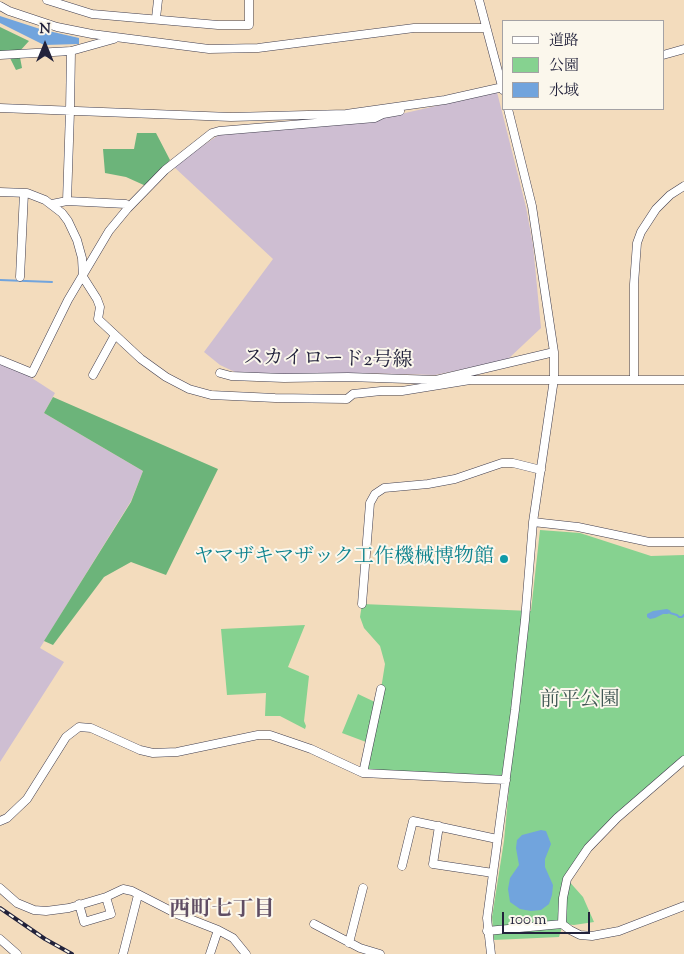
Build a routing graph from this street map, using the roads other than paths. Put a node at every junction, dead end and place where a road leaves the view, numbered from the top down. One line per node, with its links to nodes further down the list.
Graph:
1 (158, 0): 6 (street)
2 (249, 0): 6 (street)
3 (479, 0): 7 (street)
4 (51, 1): 6 (street)
5 (0, 6): 8 (street)
6 (156, 18)
7 (486, 28): 8 (street); 13 (street)
8 (118, 38): 10 (street)
9 (684, 50): 12 (street)
10 (71, 51): 11 (street); 17 (street)
11 (0, 55)
12 (664, 55)
13 (502, 88): 14 (street)
14 (437, 101): 17 (street); 23 (street)
15 (0, 108): 17 (street)
16 (508, 110): 27 (street)
17 (70, 111): 21 (street)
18 (684, 186): 32 (street)
19 (0, 192): 20 (street)
20 (24, 193): 22 (street); 24 (street)
21 (67, 201): 22 (street); 23 (street)
22 (52, 204): 25 (street)
23 (128, 208): 25 (street)
24 (20, 277)
25 (83, 277): 26 (street); 28 (street)
26 (115, 335): 30 (street); 31 (street)
27 (554, 352): 29 (street, スカイロード2号線); 31 (street)
28 (0, 360)
29 (220, 373)
30 (93, 375)
31 (554, 379): 32 (street); 34 (street)
32 (634, 380): 33 (street)
33 (684, 380)
34 (541, 470): 35 (street); 37 (street)
35 (533, 522): 36 (street); 41 (street)
36 (684, 542)
37 (362, 604)
38 (381, 689): 40 (street)
39 (684, 760): 54 (street)
40 (363, 773): 41 (street); 42 (street)
41 (506, 780): 44 (street)
42 (0, 821)
43 (439, 826): 44 (street); 45 (street); 46 (street)
44 (497, 839): 46 (street)
45 (402, 866)
46 (493, 873): 56 (street)
47 (0, 888): 51 (street)
48 (363, 888): 58 (street)
49 (138, 894): 50 (street); 55 (street); 61 (street)
50 (106, 897): 51 (street); 51 (street)
51 (79, 904)
52 (684, 906): 54 (street)
53 (314, 924): 58 (street)
54 (562, 924): 56 (street)
55 (218, 930): 62 (street); 63 (street)
56 (487, 931): 65 (street)
57 (0, 939): 60 (street)
58 (349, 942): 59 (street)
59 (359, 951): 64 (street)
60 (17, 954)
61 (123, 954)
62 (210, 954)
63 (246, 954)
64 (380, 954)
65 (491, 954)

